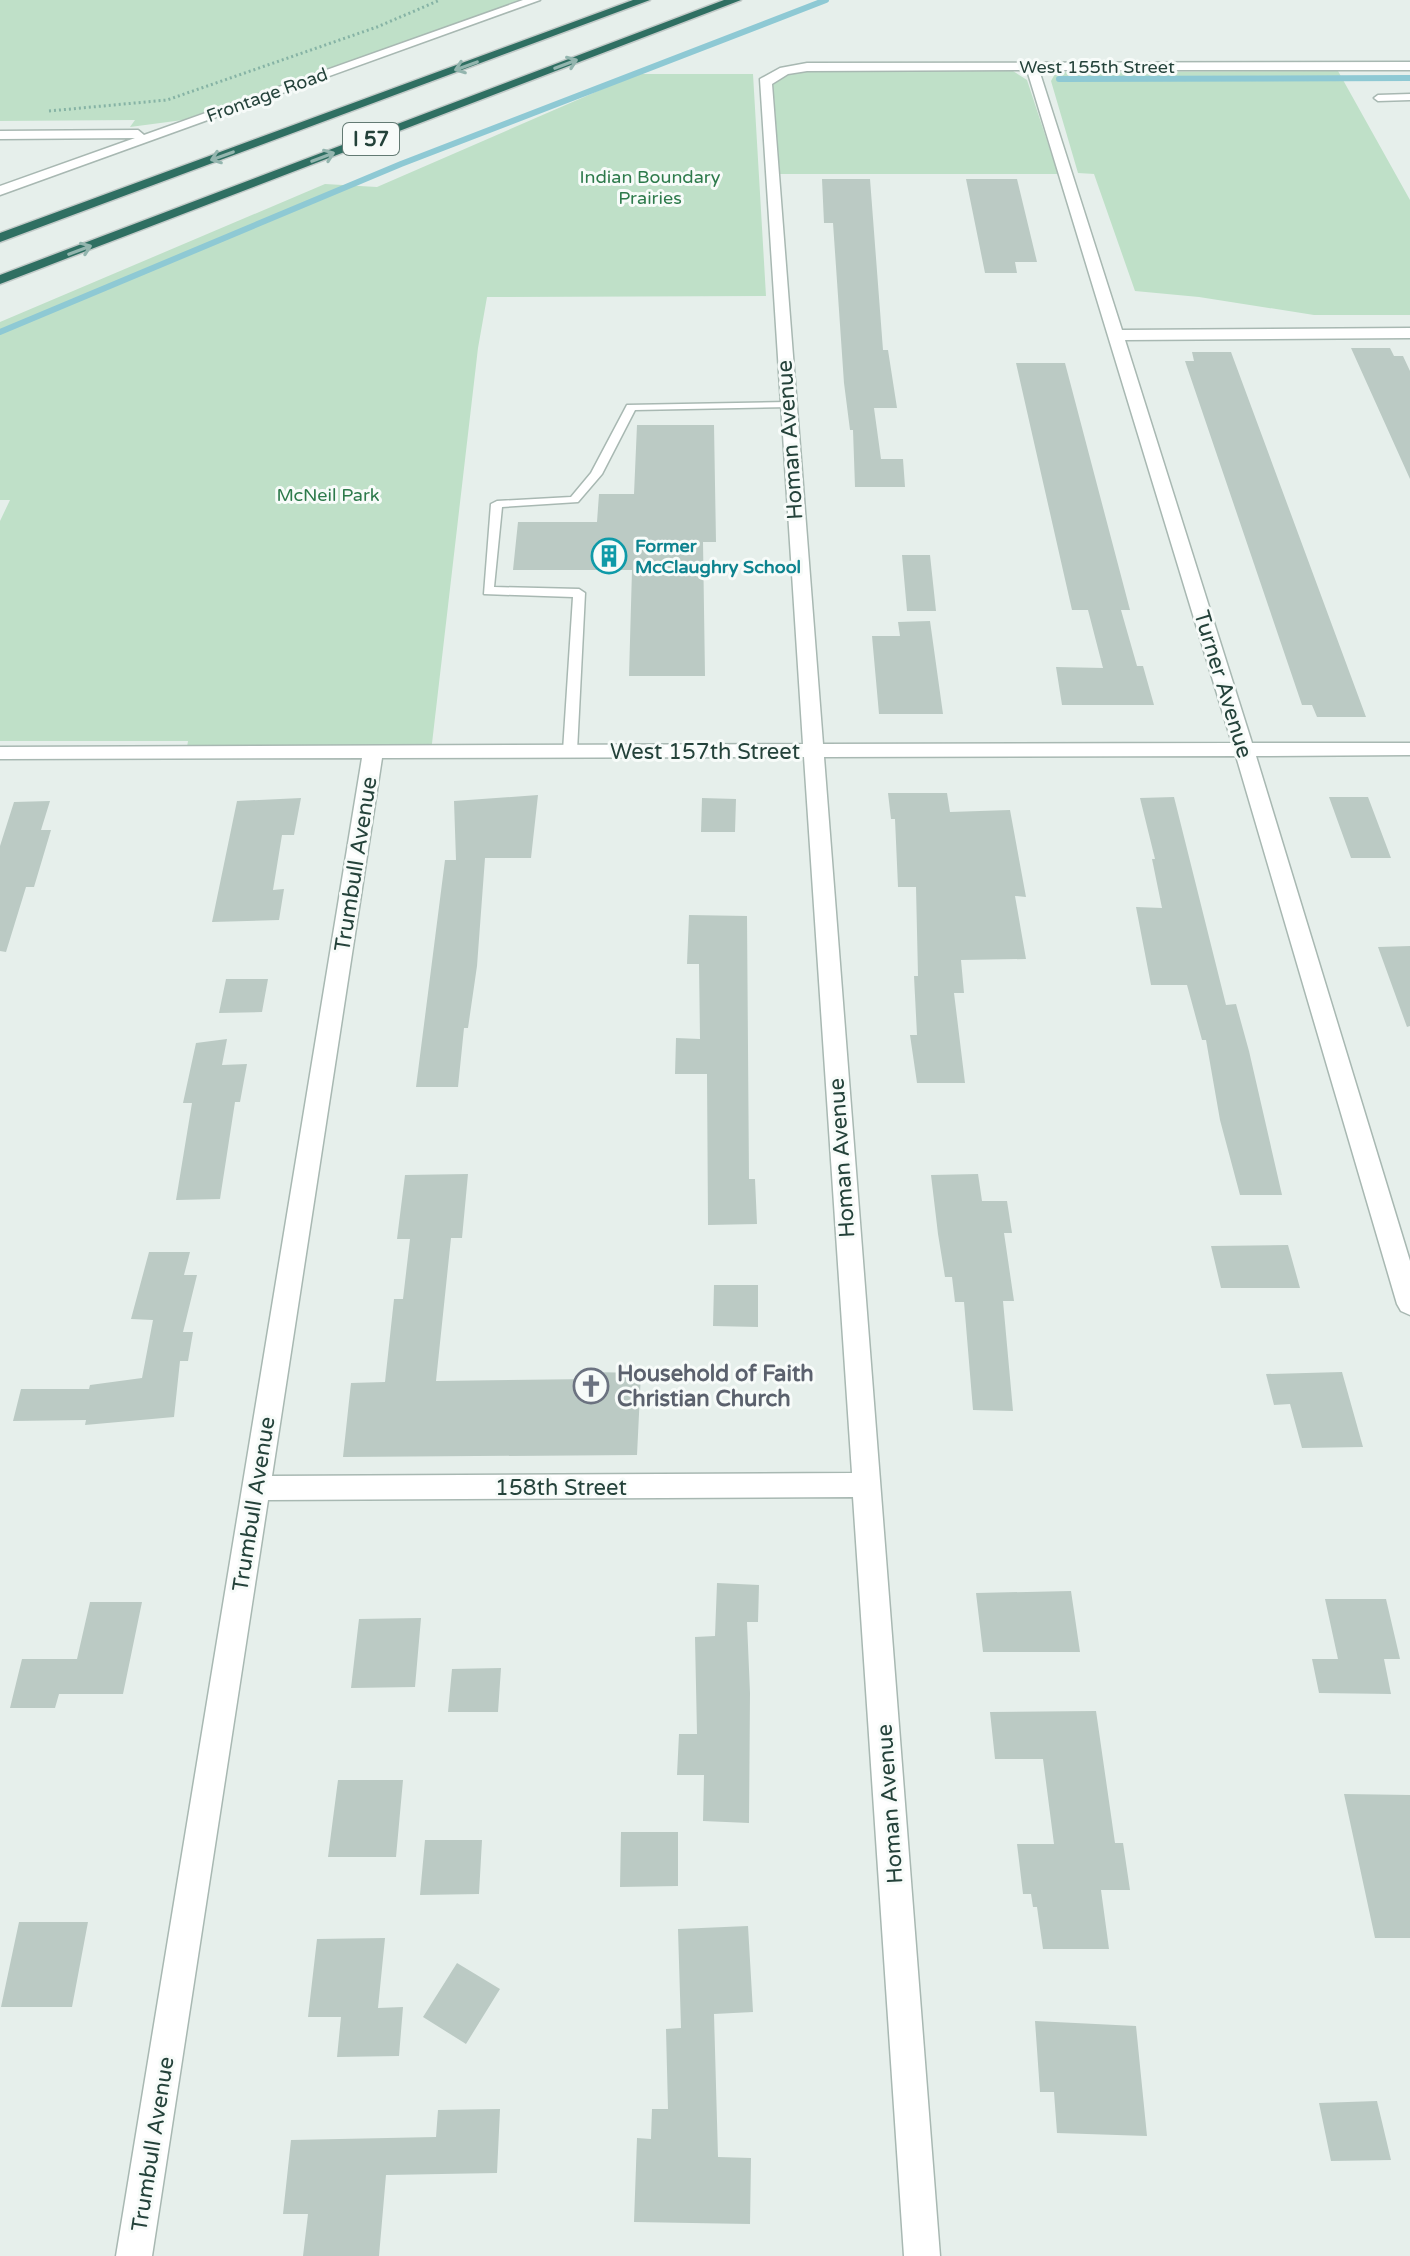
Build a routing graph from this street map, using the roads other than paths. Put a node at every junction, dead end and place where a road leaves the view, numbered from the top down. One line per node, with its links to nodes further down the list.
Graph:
1 (534, 0): 9 (street, Frontage Road)
2 (644, 0): 12 (highway, I 57, one-way to 12)
3 (735, 0): 15 (highway, I 57, one-way to 3)
4 (1410, 66): 5 (street, West 155th Street)
5 (1032, 67): 6 (street, West 155th Street); 17 (street, Turner Avenue)
6 (784, 71): 18 (street, Homan Avenue)
7 (1410, 97): 8 (lane)
8 (1378, 98)
9 (157, 134): 10 (street); 11 (street, Frontage Road)
10 (0, 135)
11 (0, 191)
12 (108, 198): 13 (highway); 14 (highway, I 57)
13 (0, 229)
14 (0, 238)
15 (2, 280)
16 (1410, 333): 17 (street)
17 (1117, 335): 19 (street, Turner Avenue)
18 (787, 405): 21 (lane); 22 (street, Homan Avenue)
19 (1244, 749): 20 (street, West 157th Street); 22 (street, West 157th Street); 25 (street, Turner Avenue)
20 (1410, 749)
21 (570, 751): 22 (street, West 157th Street); 23 (street, West 157th Street)
22 (812, 751): 26 (street, Homan Avenue)
23 (373, 752): 24 (street, West 157th Street); 27 (street, Trumbull Avenue)
24 (0, 753)
25 (1410, 1304)
26 (865, 1485): 27 (street, 158th Street); 29 (street, Homan Avenue)
27 (256, 1488): 28 (street, Trumbull Avenue)
28 (134, 2256)
29 (922, 2256)

